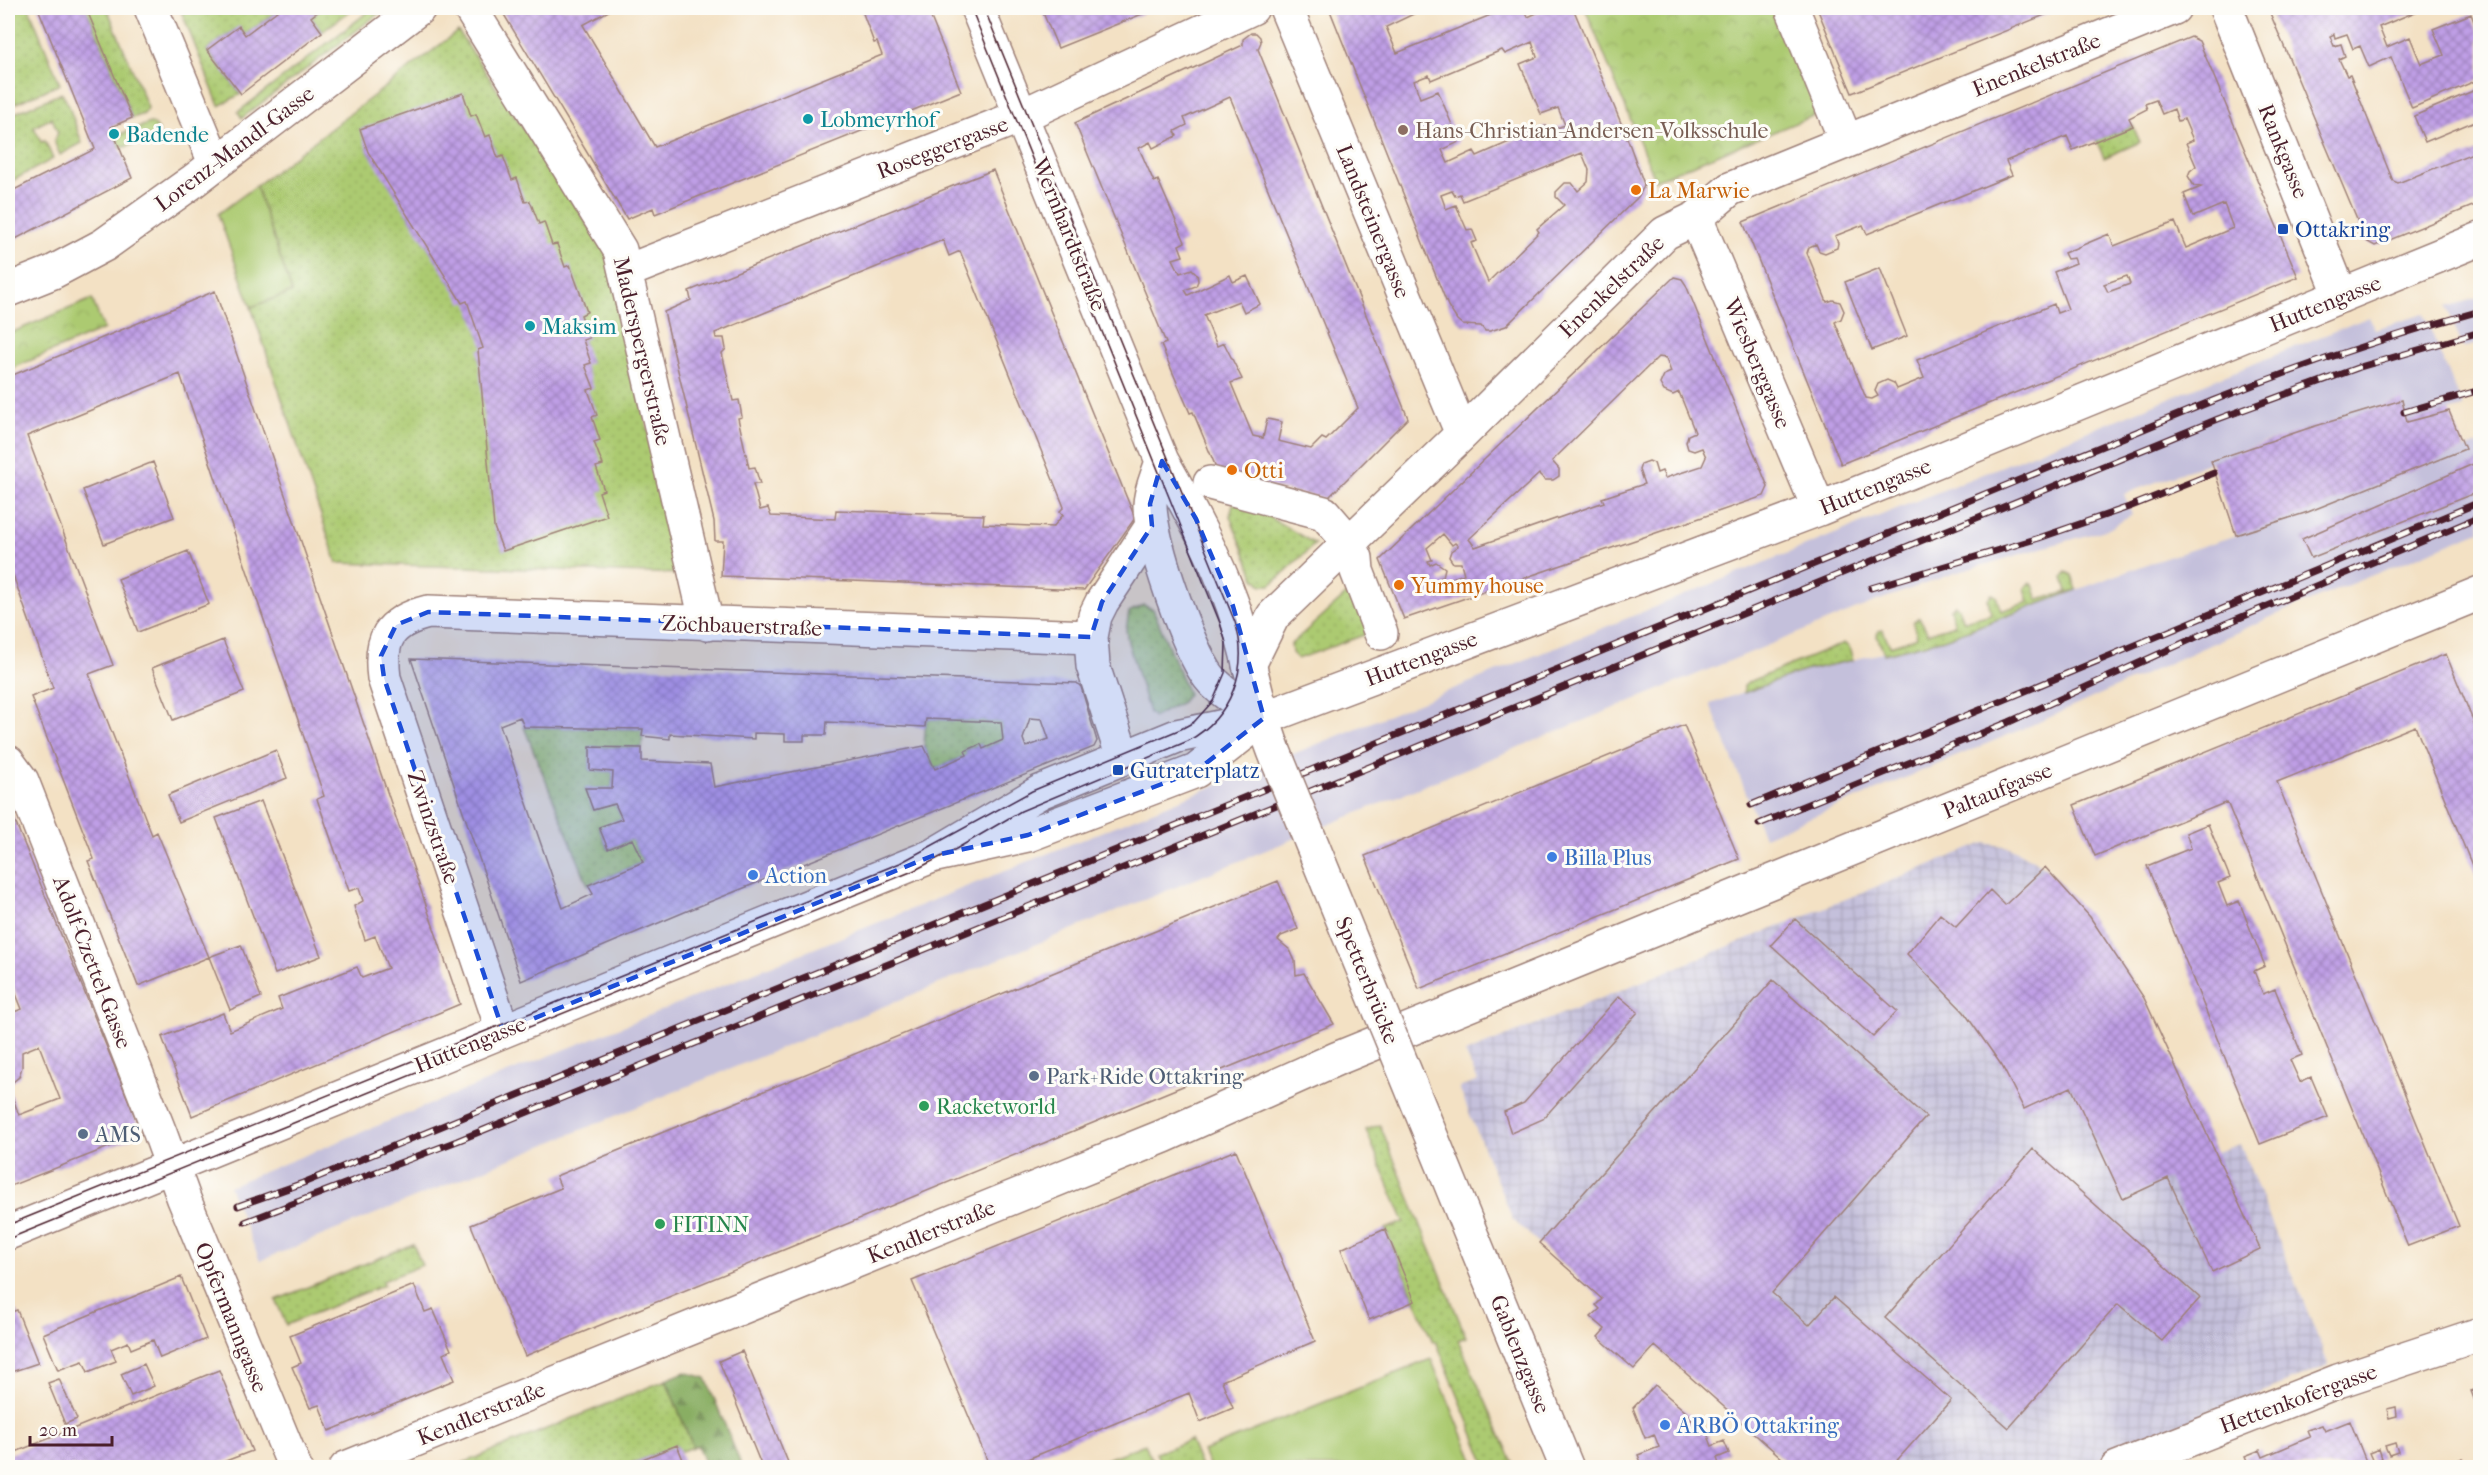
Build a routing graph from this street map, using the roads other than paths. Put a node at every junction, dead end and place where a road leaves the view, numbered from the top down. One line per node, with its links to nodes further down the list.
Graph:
1 (151, 8): 12 (street)
2 (419, 8): 12 (street, Lorenz-Mandl-Gasse)
3 (470, 8): 15 (street, Maderspergerstraße)
4 (977, 8): 10 (street, Wernhardtstraße)
5 (1252, 8): 10 (street, Roseggergasse)
6 (1286, 8): 18 (street, Landsteinergasse)
7 (1792, 8): 11 (street)
8 (2174, 8): 11 (street, Enenkelstraße)
9 (2226, 8): 17 (street, Rankgasse)
10 (1021, 116): 15 (street, Roseggergasse); 19 (street, Wernhardtstraße)
11 (1846, 141): 13 (street, Enenkelstraße)
12 (215, 163): 16 (street, Lorenz-Mandl-Gasse)
13 (1696, 218): 18 (street, Enenkelstraße); 21 (street, Wiesberggasse)
14 (2481, 239): 17 (street, Huttengasse)
15 (625, 272): 25 (street, Maderspergerstraße)
16 (8, 290)
17 (2341, 296): 21 (street, Huttengasse)
18 (1462, 434): 23 (street, Enenkelstraße)
19 (1162, 461): 22 (street); 29 (street, Wernhardtstraße)
20 (1210, 483): 23 (street)
21 (1819, 508): 30 (street, Huttengasse)
22 (1152, 526): 28 (street); 30 (street)
23 (1349, 542): 27 (street); 29 (street, Enenkelstraße)
24 (2478, 602): 34 (street, Paltaufgasse)
25 (707, 624): 26 (street, Zöchbauerstraße); 28 (street, Zöchbauerstraße)
26 (396, 625): 35 (street, Zwinzstraße)
27 (1381, 633)
28 (1091, 637): 31 (street)
29 (1249, 665): 30 (street, Wernhardtstraße)
30 (1264, 718): 31 (street, Huttengasse); 33 (street, Huttengasse); 38 (street, Spetterbrücke, bridge)
31 (1123, 758): 33 (street, Huttengasse)
32 (8, 762): 36 (street, Adolf-Czettel-Gasse)
33 (932, 856): 35 (street, Huttengasse)
34 (1514, 988): 41 (street, Kendlerstraße)
35 (503, 1030): 36 (street, Huttengasse)
36 (172, 1166): 37 (street, Huttengasse); 40 (street, Opfermanngasse)
37 (8, 1233)
38 (1474, 1241): 42 (street, Gablenzgasse)
39 (2481, 1334): 43 (street, Hettenkofergasse)
40 (295, 1467)
41 (346, 1467)
42 (1567, 1467)
43 (2117, 1467)

